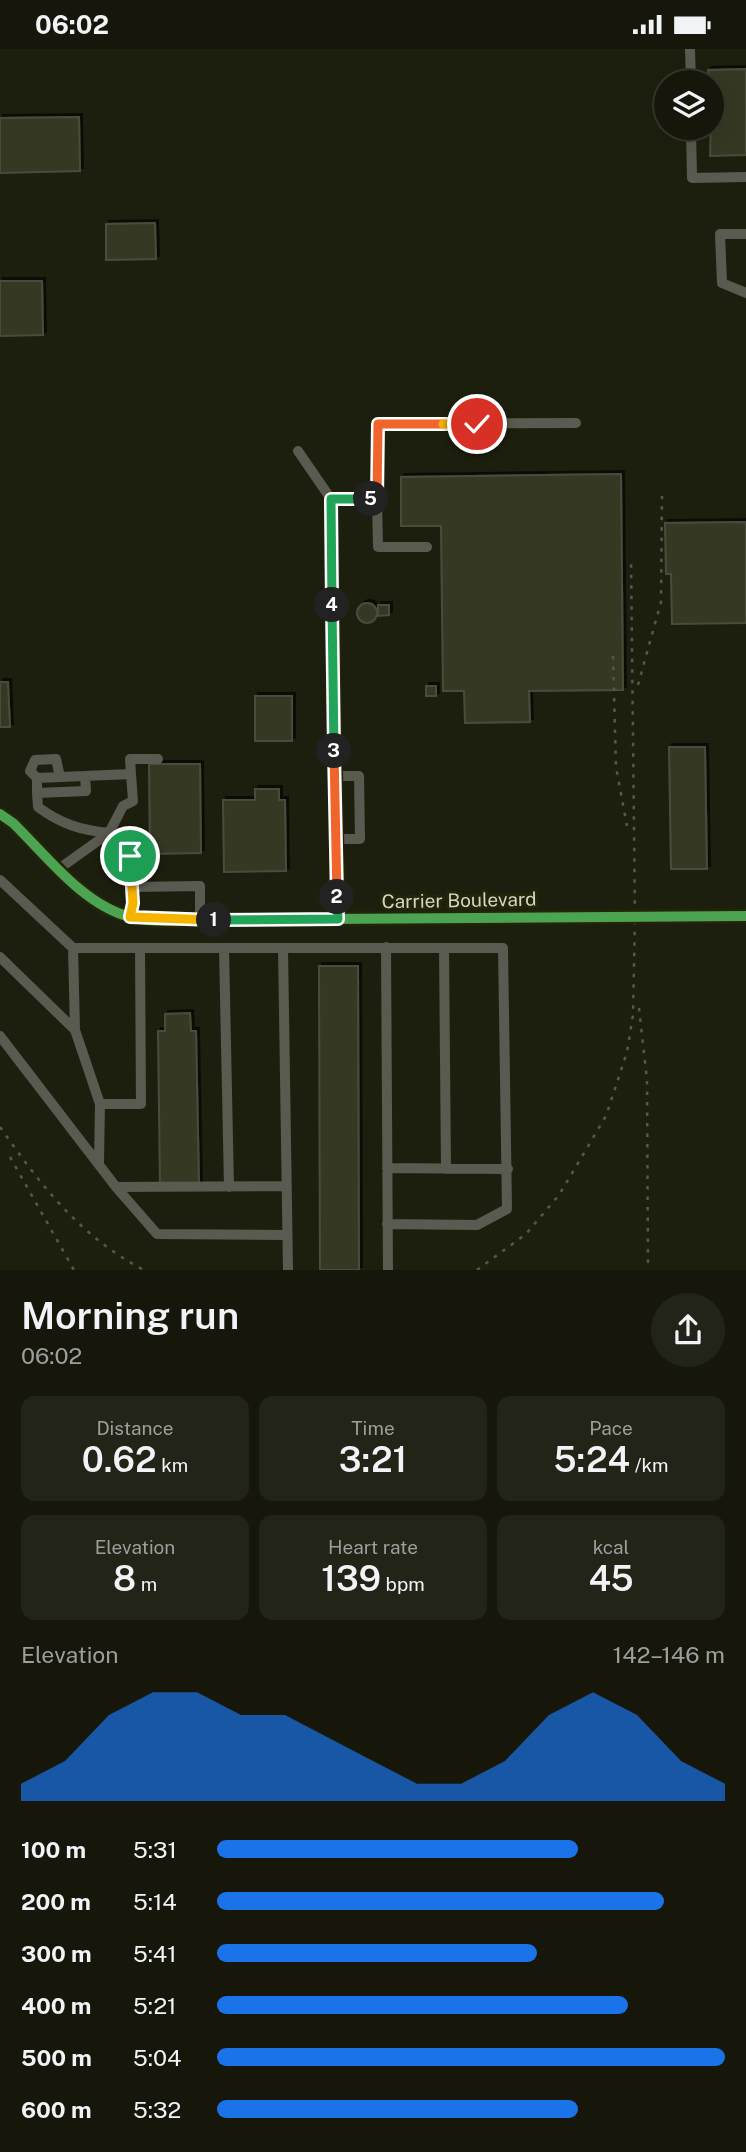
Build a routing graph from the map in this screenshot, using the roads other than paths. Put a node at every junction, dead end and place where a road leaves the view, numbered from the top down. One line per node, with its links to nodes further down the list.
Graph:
1 (690, 49): 2 (street)
2 (691, 70)
3 (691, 140): 4 (street)
4 (746, 177)
5 (746, 234): 6 (street)
6 (746, 293)
7 (576, 423): 10 (street)
8 (298, 451): 9 (street)
9 (331, 499): 10 (street); 15 (street)
10 (377, 499): 11 (street)
11 (427, 547)
12 (158, 759): 13 (street)
13 (131, 773): 14 (street); 20 (street)
14 (85, 776): 16 (street); 18 (street)
15 (335, 776): 21 (street); 21 (street)
16 (60, 777): 17 (street); 17 (street)
17 (37, 778): 18 (street)
18 (37, 793): 20 (street)
19 (0, 814): 22 (street, Carrier Boulevard)
20 (109, 833): 22 (street); 24 (street)
21 (336, 839): 27 (street)
22 (60, 868): 26 (street, Carrier Boulevard)
23 (0, 880): 34 (street)
24 (133, 887): 26 (street); 28 (street)
25 (746, 916): 27 (street, Carrier Boulevard)
26 (130, 917): 28 (street, Carrier Boulevard)
27 (338, 919): 28 (street, Carrier Boulevard)
28 (200, 920)
29 (386, 947): 32 (street); 33 (street); 40 (street)
30 (140, 948): 31 (street); 34 (street); 38 (street)
31 (224, 948): 32 (street); 45 (street)
32 (283, 948): 43 (street)
33 (444, 948): 41 (street); 42 (street)
34 (73, 949): 36 (street)
35 (0, 957): 36 (street)
36 (75, 1030): 38 (street)
37 (0, 1036): 39 (street)
38 (100, 1104): 39 (street)
39 (99, 1162): 44 (street)
40 (387, 1168): 42 (street); 46 (street)
41 (508, 1168): 42 (street); 46 (street)
42 (446, 1169)
43 (286, 1185): 45 (street); 47 (street)
44 (116, 1187): 45 (street); 47 (street)
45 (229, 1187)
46 (387, 1224): 49 (street)
47 (287, 1235): 48 (street)
48 (288, 1270)
49 (388, 1270)

